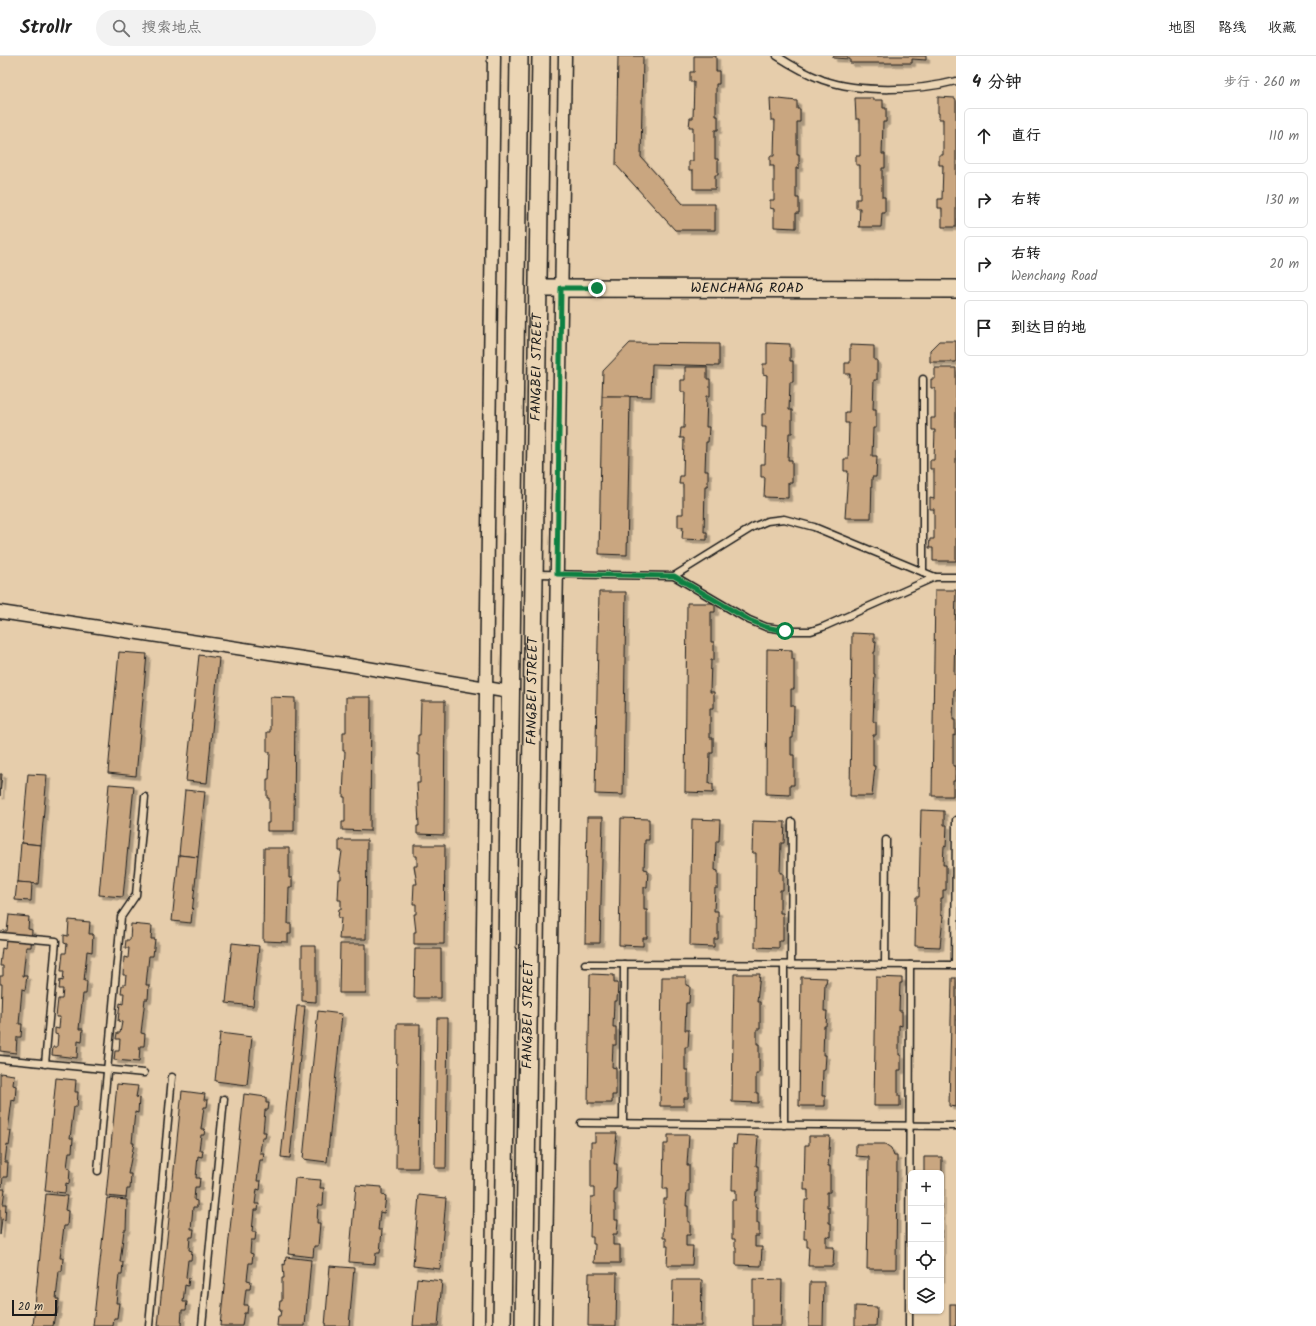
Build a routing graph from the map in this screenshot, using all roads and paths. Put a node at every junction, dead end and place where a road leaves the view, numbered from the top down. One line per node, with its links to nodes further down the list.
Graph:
1 (494, 56): 18 (street)
2 (519, 56): 19 (main road, FANGBEI STREET)
3 (541, 56): 7 (main road, FANGBEI STREET)
4 (565, 56): 8 (street)
5 (777, 56): 6 (lane)
6 (956, 81)
7 (538, 288): 8 (main road, WENCHANG ROAD); 12 (main road, FANGBEI STREET)
8 (561, 288): 9 (main road, WENCHANG ROAD); 13 (street)
9 (956, 289)
10 (923, 379): 11 (lane)
11 (923, 572): 14 (lane); 15 (lane)
12 (534, 574): 13 (lane); 48 (main road, FANGBEI STREET)
13 (557, 574): 14 (lane); 49 (street)
14 (674, 576): 15 (lane)
15 (935, 577): 16 (lane)
16 (956, 577)
17 (0, 612): 18 (street)
18 (486, 688): 19 (street); 46 (street)
19 (510, 692): 47 (main road, FANGBEI STREET)
20 (145, 797): 34 (lane)
21 (956, 820): 31 (lane)
22 (792, 822): 28 (lane)
23 (886, 840): 29 (lane)
24 (0, 936): 33 (lane)
25 (585, 964): 26 (lane)
26 (624, 964): 27 (lane); 39 (lane)
27 (784, 965): 28 (lane); 40 (lane)
28 (791, 965): 29 (lane)
29 (885, 965): 30 (lane)
30 (910, 965): 31 (lane); 41 (lane)
31 (956, 965)
32 (0, 1059): 33 (lane)
33 (45, 1064): 34 (lane)
34 (107, 1069): 35 (lane); 43 (lane)
35 (144, 1073)
36 (172, 1077): 44 (lane)
37 (224, 1099): 45 (lane)
38 (581, 1123): 39 (lane)
39 (623, 1124): 40 (lane)
40 (784, 1125): 41 (lane)
41 (909, 1126): 42 (lane); 50 (lane)
42 (956, 1126)
43 (98, 1171)
44 (149, 1326)
45 (202, 1326)
46 (478, 1326)
47 (502, 1326)
48 (524, 1326)
49 (545, 1326)
50 (909, 1326)

